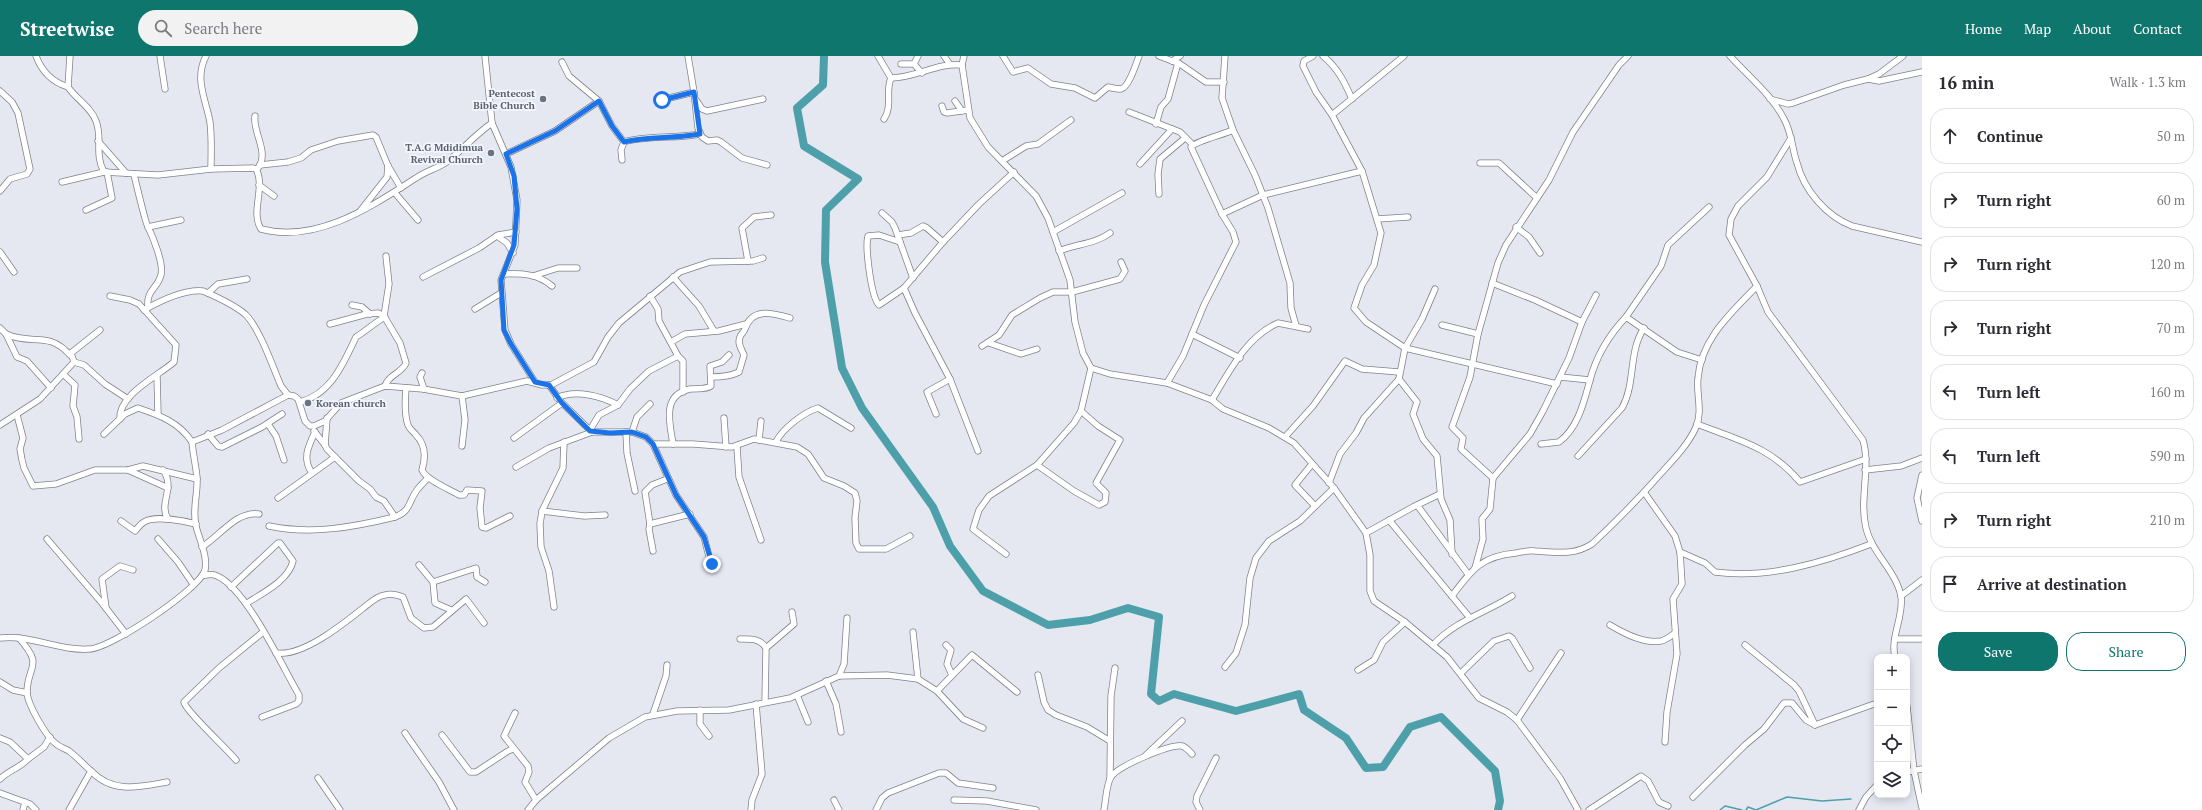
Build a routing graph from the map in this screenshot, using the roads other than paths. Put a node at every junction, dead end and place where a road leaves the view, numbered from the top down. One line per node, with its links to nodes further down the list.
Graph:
1 (36, 56): 32 (street)
2 (70, 56): 32 (street)
3 (160, 56): 34 (street)
4 (206, 56): 68 (street)
5 (485, 56): 50 (street)
6 (688, 56): 35 (street)
7 (878, 56): 29 (street)
8 (918, 56): 25 (street)
9 (944, 56): 23 (street)
10 (964, 56): 26 (street)
11 (1003, 56): 12 (street)
12 (1139, 56)
13 (1225, 56): 31 (street)
14 (1314, 56): 46 (street)
15 (1324, 56): 38 (street)
16 (1404, 56): 38 (street)
17 (1628, 56): 83 (street)
18 (1730, 56): 39 (street)
19 (1903, 56): 30 (street)
20 (1162, 57): 21 (street)
21 (1176, 59): 31 (street); 51 (street)
22 (562, 62): 41 (street)
23 (948, 63): 26 (street); 28 (street)
24 (902, 64): 25 (street)
25 (914, 64): 28 (street)
26 (962, 65): 44 (street)
27 (1922, 72): 30 (street)
28 (922, 73): 29 (street)
29 (892, 78): 48 (street)
30 (1868, 80): 39 (street)
31 (1224, 82): 53 (street)
32 (68, 87): 57 (street)
33 (0, 90): 77 (street)
34 (165, 90)
35 (694, 92): 36 (street); 40 (street)
36 (695, 99): 37 (street); 54 (street)
37 (763, 99)
38 (1352, 99): 46 (street)
39 (1770, 99): 56 (street)
40 (662, 100)
41 (599, 101): 58 (street); 60 (street)
42 (955, 101): 44 (street)
43 (942, 106): 44 (street)
44 (965, 111): 62 (street)
45 (1129, 112): 51 (street)
46 (1332, 115): 69 (street)
47 (255, 116): 67 (street)
48 (884, 119)
49 (1071, 120): 62 (street)
50 (492, 123): 60 (street); 76 (street)
51 (1156, 124): 52 (street)
52 (1172, 129): 55 (street); 64 (street)
53 (1233, 130): 59 (street); 81 (street)
54 (700, 134): 58 (street); 65 (street)
55 (1185, 138): 59 (street); 80 (street)
56 (1791, 138): 103 (street); 122 (street)
57 (98, 141): 70 (street); 72 (street)
58 (624, 142): 61 (street)
59 (1192, 144): 88 (street)
60 (506, 154): 96 (street)
61 (622, 160)
62 (1002, 160): 71 (street)
63 (1480, 163): 83 (street)
64 (1140, 164)
65 (767, 165)
66 (388, 166): 67 (street); 76 (street); 86 (street)
67 (258, 167): 68 (street); 75 (street)
68 (211, 169): 73 (street)
69 (1362, 171): 81 (street); 91 (street)
70 (106, 172): 72 (street); 74 (street); 85 (street)
71 (1014, 172): 97 (street); 102 (street)
72 (126, 173): 73 (street)
73 (134, 174): 94 (street)
74 (62, 182)
75 (259, 185): 82 (street); 86 (street)
76 (401, 188): 78 (street)
77 (0, 191)
78 (395, 193): 86 (street); 93 (street)
79 (1122, 193): 97 (street)
80 (1159, 194)
81 (1263, 195): 88 (street); 142 (street)
82 (274, 196)
83 (1537, 198): 95 (street)
84 (1709, 207): 136 (street)
85 (86, 210)
86 (360, 212)
87 (882, 213): 99 (street)
88 (1222, 214): 149 (street)
89 (771, 215): 110 (street)
90 (1408, 217): 91 (street)
91 (1377, 219): 154 (street)
92 (181, 220): 94 (street)
93 (418, 220)
94 (148, 227): 132 (street)
95 (1516, 227): 107 (street); 120 (street)
96 (516, 232): 100 (street); 106 (street)
97 (1053, 232): 104 (street)
98 (1110, 233): 104 (street)
99 (898, 235): 101 (street); 102 (street)
100 (497, 236): 106 (street); 116 (street)
101 (900, 242): 118 (street); 123 (street)
102 (943, 242): 118 (street)
103 (1922, 242)
104 (1059, 251): 125 (street)
105 (0, 252): 113 (street)
106 (513, 253): 114 (street)
107 (1540, 253)
108 (386, 256): 135 (street)
109 (763, 258): 110 (street)
110 (748, 261): 117 (street)
111 (1121, 262): 125 (street)
112 (577, 268): 115 (street)
113 (14, 272)
114 (504, 274): 115 (street); 127 (street)
115 (533, 276): 121 (street)
116 (423, 277)
117 (673, 277): 130 (street); 147 (street)
118 (913, 278): 123 (street)
119 (247, 279): 126 (street)
120 (1492, 283): 138 (street); 150 (street)
121 (552, 286)
122 (1757, 286): 160 (street); 229 (street)
123 (904, 288): 170 (street)
124 (1435, 289): 154 (street)
125 (1072, 292): 152 (street); 163 (street)
126 (208, 293): 132 (street); 182 (street)
127 (501, 293): 133 (street); 173 (street)
128 (1596, 295): 138 (street)
129 (110, 296): 132 (street)
130 (650, 296): 151 (street); 176 (street)
131 (352, 305): 134 (street)
132 (146, 309): 167 (street)
133 (475, 309)
134 (370, 314): 135 (street); 139 (street)
135 (385, 316): 177 (street); 187 (street)
136 (1626, 317): 144 (street); 172 (street)
137 (790, 318): 140 (street)
138 (1582, 322): 169 (street)
139 (330, 324)
140 (746, 324): 147 (street); 168 (street)
141 (1442, 325): 150 (street)
142 (1296, 326): 145 (street); 159 (street)
143 (0, 328): 148 (street)
144 (1644, 328): 160 (street); 226 (street)
145 (1308, 329)
146 (100, 330): 156 (street)
147 (714, 331): 151 (street)
148 (6, 334): 156 (street); 178 (street)
149 (1192, 334): 159 (street); 174 (street)
150 (1478, 334): 162 (street)
151 (671, 342): 158 (street)
152 (989, 343): 153 (street); 155 (street)
153 (982, 346)
154 (1405, 348): 162 (street); 164 (street)
155 (1037, 349)
156 (70, 355): 161 (street)
157 (729, 355): 168 (street)
158 (678, 356): 181 (street); 190 (street)
159 (1240, 358): 186 (street)
160 (1702, 360): 201 (street)
161 (74, 362): 166 (street); 185 (street)
162 (1473, 364): 175 (street); 240 (street)
163 (1091, 368): 174 (street); 191 (street)
164 (1399, 372): 171 (street); 211 (street)
165 (422, 373): 180 (street)
166 (64, 374): 178 (street); 213 (street)
167 (157, 375): 185 (street); 192 (street)
168 (711, 377): 181 (street)
169 (1560, 377): 172 (street); 175 (street)
170 (950, 379): 194 (street); 225 (street)
171 (1399, 379): 243 (street); 248 (street)
172 (1590, 380): 220 (street)
173 (535, 382): 176 (street); 183 (street)
174 (1168, 383): 186 (street)
175 (1557, 384): 240 (street)
176 (549, 385): 184 (street)
177 (385, 386): 179 (street); 196 (street)
178 (51, 388): 195 (street)
179 (406, 388): 180 (street); 239 (street)
180 (424, 389): 183 (street)
181 (683, 392): 219 (street)
182 (288, 395): 187 (street); 210 (street)
183 (462, 396): 222 (street)
184 (557, 398): 188 (street); 190 (street)
185 (128, 399): 198 (street)
186 (1212, 400): 211 (street)
187 (300, 402): 203 (street)
188 (562, 403): 205 (street); 212 (street)
189 (650, 404): 208 (street)
190 (618, 405): 205 (street)
191 (1082, 411): 232 (street); 232 (street)
192 (158, 414): 198 (street); 215 (street)
193 (282, 414): 200 (street)
194 (936, 414)
195 (17, 415): 202 (street); 234 (street)
196 (327, 418): 203 (street); 221 (street)
197 (724, 418): 223 (street)
198 (120, 419): 209 (street)
199 (761, 421): 214 (street)
200 (268, 424): 210 (street); 230 (street)
201 (1697, 424): 229 (street); 247 (street)
202 (0, 425)
203 (310, 426): 206 (street)
204 (851, 428): 217 (street)
205 (591, 431): 207 (street); 216 (street)
206 (315, 432): 221 (street); 237 (street)
207 (626, 432): 208 (street); 246 (street)
208 (632, 432): 218 (street)
209 (104, 434)
210 (208, 434): 215 (street)
211 (1285, 437): 231 (street)
212 (514, 438)
213 (79, 439)
214 (759, 440): 217 (street); 224 (street)
215 (192, 442): 241 (street)
216 (564, 442): 233 (street); 252 (street)
217 (776, 442): 266 (street)
218 (653, 444): 219 (street); 242 (street)
219 (673, 444): 223 (street)
220 (1541, 444)
221 (325, 445): 227 (street)
222 (462, 446)
223 (726, 447): 224 (street)
224 (737, 447): 269 (street)
225 (978, 452)
226 (1578, 456)
227 (335, 457): 237 (street); 257 (street)
228 (1922, 458): 236 (street)
229 (1866, 459): 236 (street)
230 (284, 460)
231 (1312, 464): 243 (street); 251 (street)
232 (1037, 465): 274 (street)
233 (516, 467)
234 (128, 470): 235 (street); 244 (street)
235 (163, 470): 241 (street); 244 (street)
236 (1865, 470): 270 (street)
237 (312, 473): 249 (street)
238 (1922, 475): 261 (street)
239 (428, 478): 256 (street); 257 (street)
240 (1493, 478): 278 (street)
241 (197, 479): 262 (street)
242 (667, 479): 254 (street); 263 (street)
243 (1329, 483): 245 (street)
244 (168, 488): 258 (street)
245 (1334, 488): 251 (street); 265 (street)
246 (635, 491)
247 (1644, 492): 273 (street); 278 (street)
248 (1440, 494): 250 (street); 275 (street)
249 (278, 498)
250 (1417, 505): 259 (street); 275 (street)
251 (1315, 506): 317 (street)
252 (542, 511): 255 (street); 291 (street)
253 (259, 514): 271 (street)
254 (690, 514): 263 (street); 276 (street)
255 (605, 515)
256 (510, 516)
257 (395, 517): 264 (street)
258 (168, 520): 260 (street); 262 (street)
259 (1388, 520): 265 (street); 287 (street)
260 (121, 521)
261 (1922, 521)
262 (196, 524): 271 (street)
263 (650, 524): 272 (street)
264 (269, 526)
265 (1366, 533): 297 (street)
266 (910, 536)
267 (47, 539): 292 (street)
268 (158, 539): 285 (street)
269 (761, 540)
270 (1871, 544): 273 (street); 289 (street)
271 (202, 546): 281 (street)
272 (653, 551)
273 (1680, 552): 302 (street)
274 (1006, 554)
275 (1452, 554): 280 (street)
276 (712, 564)
277 (419, 565): 283 (street)
278 (1475, 568): 280 (street)
279 (133, 570): 292 (street)
280 (1468, 574): 287 (street)
281 (202, 576): 285 (street); 286 (street)
282 (1922, 580): 289 (street)
283 (433, 582): 284 (street); 293 (street)
284 (485, 582)
285 (193, 584): 303 (street)
286 (231, 586): 290 (street); 290 (street)
287 (1452, 596): 296 (street)
288 (1512, 596): 296 (street)
289 (1901, 596): 307 (street)
290 (247, 603): 300 (street)
291 (554, 607)
292 (106, 608): 303 (street)
293 (451, 610): 298 (street); 313 (street)
294 (792, 612): 312 (street)
295 (847, 618): 324 (street)
296 (1470, 618): 310 (street)
297 (1405, 622): 310 (street); 320 (street)
298 (484, 623)
299 (1610, 625): 302 (street)
300 (263, 632): 313 (street); 358 (street)
301 (913, 632): 325 (street)
302 (1675, 633): 352 (street)
303 (126, 634): 305 (street)
304 (0, 638): 305 (street)
305 (19, 638): 330 (street)
306 (740, 639): 312 (street)
307 (1895, 639): 308 (street); 315 (street)
308 (1922, 639)
309 (946, 645): 322 (street)
310 (1433, 645): 321 (street)
311 (1745, 645): 342 (street)
312 (766, 648): 332 (street)
313 (276, 653): 338 (street)
314 (1561, 653): 339 (street)
315 (1895, 654)
316 (667, 665): 337 (street)
317 (1225, 667)
318 (1115, 668): 351 (street)
319 (1530, 668): 321 (street)
320 (1358, 670)
321 (1461, 673): 339 (street)
322 (952, 675): 328 (street); 329 (street)
323 (1038, 675): 351 (street)
324 (839, 676): 325 (street); 326 (street)
325 (918, 679): 328 (street)
326 (826, 681): 331 (street); 345 (street)
327 (0, 682): 330 (street)
328 (937, 691): 344 (street)
329 (1017, 692)
330 (27, 693): 349 (street)
331 (797, 695): 332 (street); 341 (street)
332 (765, 702): 333 (street)
333 (756, 704): 335 (street); 383 (street)
334 (1874, 704): 342 (street)
335 (700, 710): 337 (street); 348 (street)
336 (516, 713): 353 (street)
337 (654, 714): 371 (street)
338 (262, 717)
339 (1517, 720): 389 (street)
340 (1182, 721): 355 (street)
341 (808, 722)
342 (1815, 725): 370 (street)
343 (1909, 726): 361 (street)
344 (983, 728)
345 (841, 732)
346 (405, 733): 381 (street)
347 (442, 735): 353 (street)
348 (709, 736)
349 (50, 737): 357 (street); 360 (street)
350 (0, 738): 357 (street)
351 (1110, 741): 364 (street)
352 (1665, 742)
353 (513, 750): 371 (street)
354 (1192, 754): 355 (street)
355 (1146, 755): 364 (street)
356 (1216, 758): 388 (street)
357 (28, 759): 365 (street)
358 (236, 760)
359 (1922, 769): 361 (street)
360 (91, 771): 366 (street); 377 (street)
361 (1914, 771): 362 (street); 376 (street)
362 (1910, 772)
363 (318, 778): 380 (street)
364 (1110, 778): 387 (street)
365 (0, 779)
366 (167, 782)
367 (993, 788): 385 (street)
368 (1874, 788): 391 (street)
369 (0, 793): 374 (street)
370 (1693, 797)
371 (536, 800): 382 (street)
372 (834, 800): 384 (street)
373 (954, 800): 386 (street)
374 (25, 802): 378 (street); 379 (street)
375 (1668, 806): 390 (street)
376 (1922, 808)
377 (72, 809)
378 (23, 810)
379 (36, 810)
380 (340, 810)
381 (454, 810)
382 (528, 810)
383 (751, 810)
384 (839, 810)
385 (876, 810)
386 (1036, 810)
387 (1104, 810)
388 (1200, 810)
389 (1578, 810)
390 (1589, 810)
391 (1859, 810)

